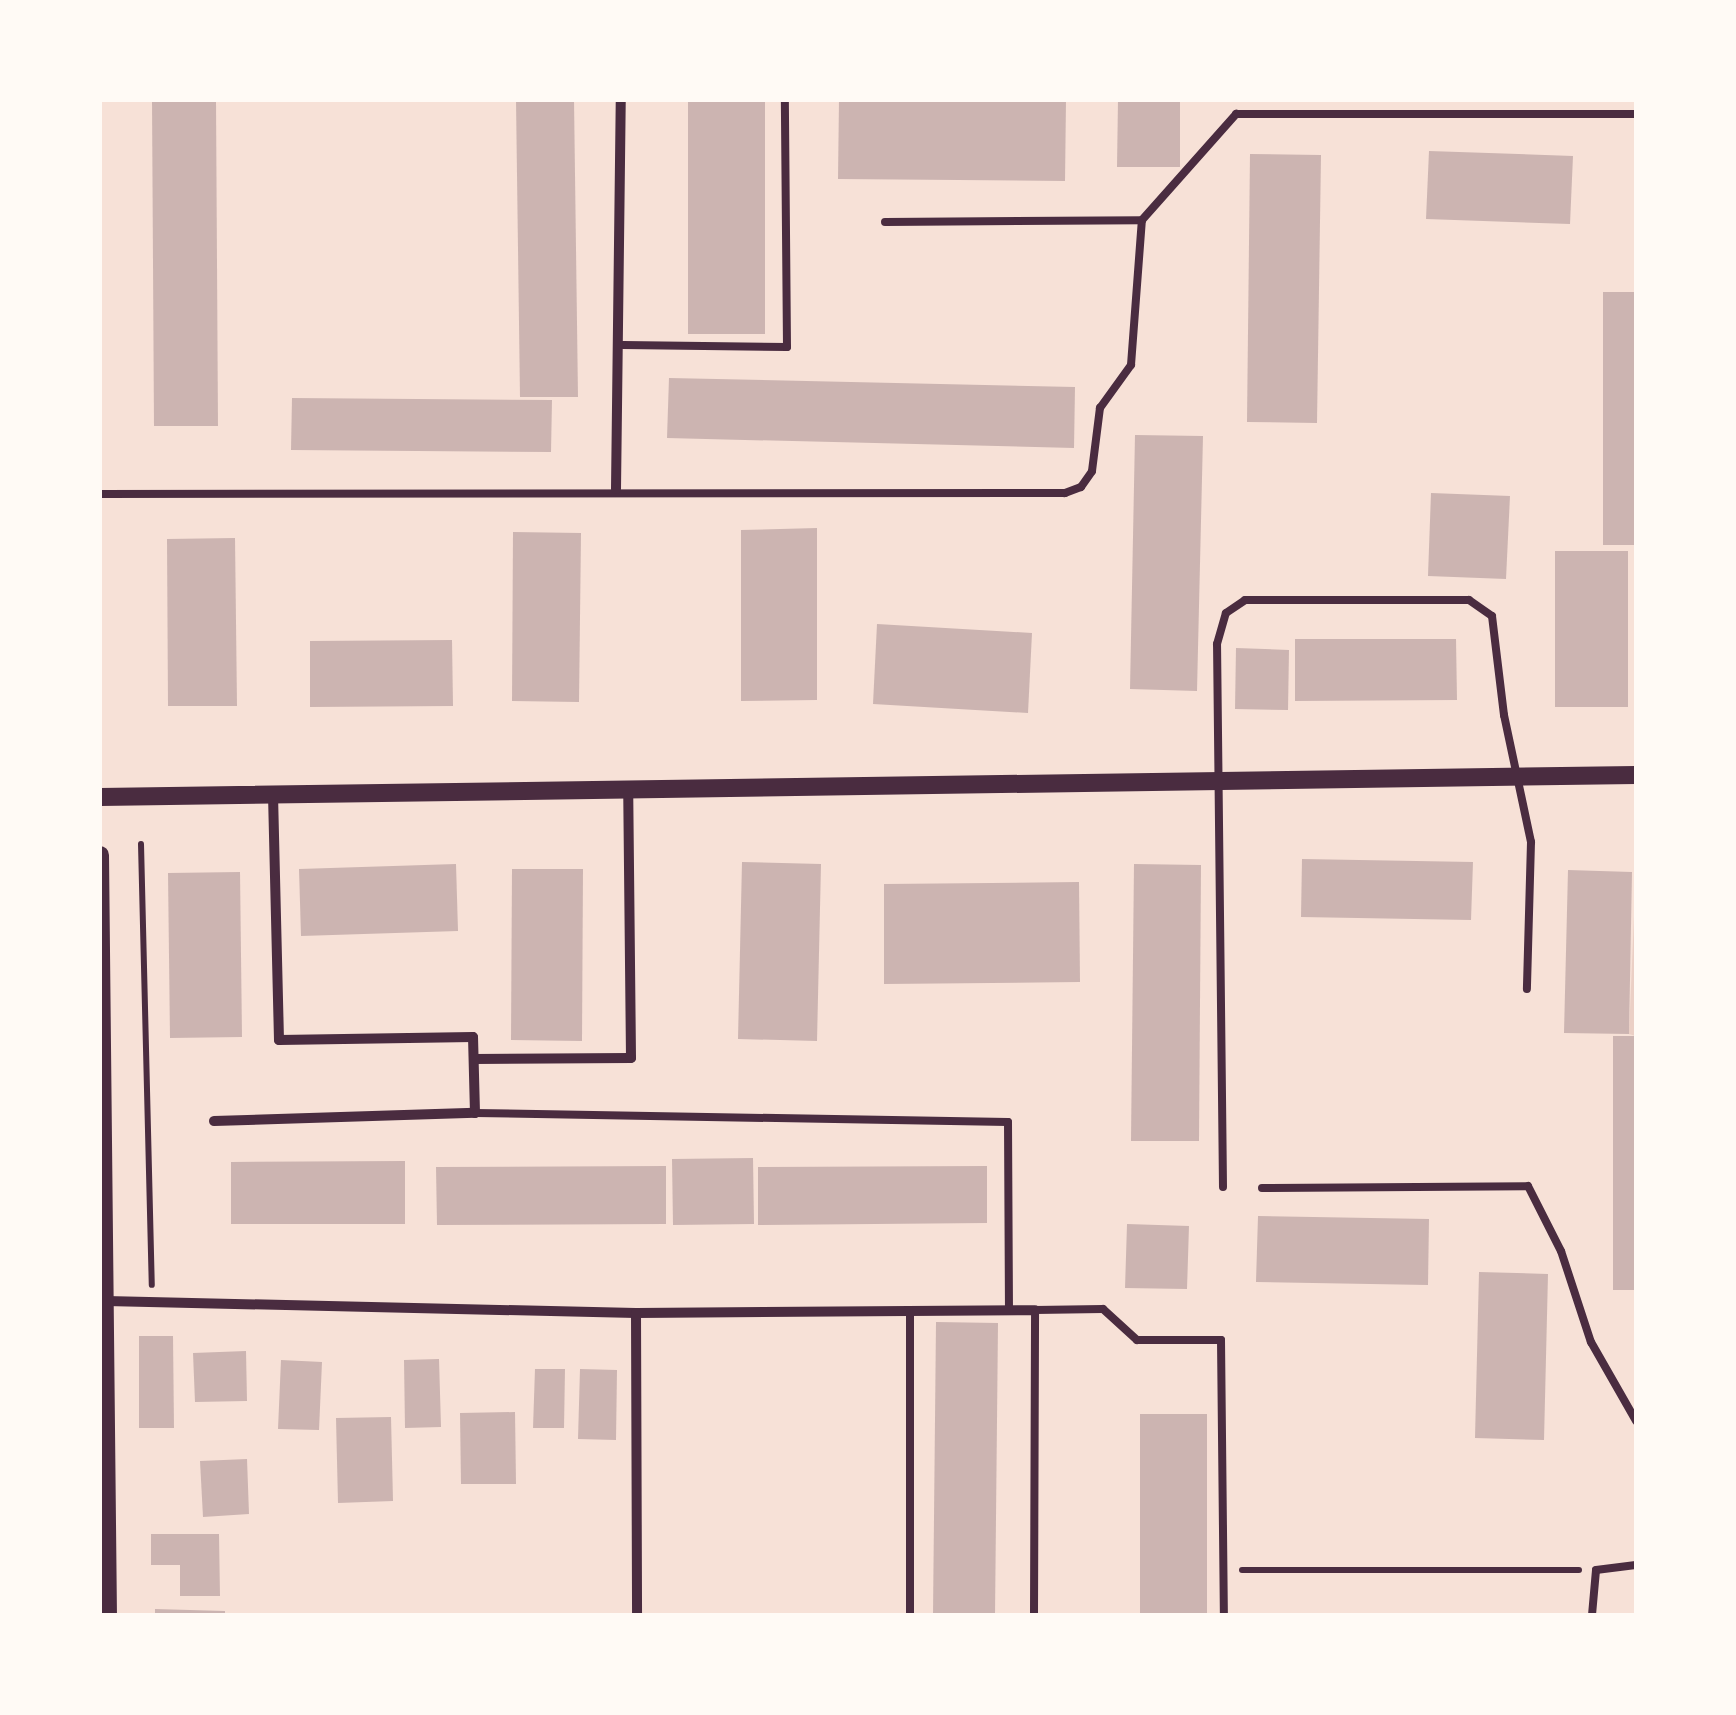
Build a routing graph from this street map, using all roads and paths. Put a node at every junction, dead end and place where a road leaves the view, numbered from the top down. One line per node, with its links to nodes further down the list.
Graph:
1 (621, 100): 6 (street)
2 (785, 100): 6 (lane)
3 (1636, 114): 4 (lane)
4 (1142, 220): 5 (lane); 7 (lane)
5 (885, 222)
6 (622, 345): 7 (street)
7 (616, 489): 8 (lane)
8 (100, 494)
9 (1635, 774): 10 (street)
10 (1517, 776): 11 (street); 11 (lane); 17 (lane)
11 (1223, 780): 12 (street); 21 (lane)
12 (628, 792): 13 (street); 18 (street)
13 (273, 796): 14 (street); 18 (street)
14 (100, 797)
15 (141, 844): 25 (path)
16 (100, 855): 23 (street)
17 (1527, 989)
18 (474, 1059): 19 (street)
19 (475, 1113): 20 (street); 26 (lane)
20 (214, 1120)
21 (1223, 1187)
22 (1262, 1188): 30 (lane)
23 (102, 1254): 24 (street)
24 (106, 1301): 25 (street); 34 (street)
25 (152, 1302): 29 (street)
26 (1009, 1310): 27 (street); 28 (street)
27 (1035, 1310): 32 (lane); 37 (lane)
28 (910, 1311): 29 (street); 36 (lane)
29 (636, 1313): 35 (street)
30 (1636, 1421)
31 (1636, 1564): 33 (lane)
32 (1224, 1570): 33 (path); 38 (lane)
33 (1596, 1570): 39 (lane)
34 (108, 1615)
35 (637, 1615)
36 (910, 1615)
37 (1034, 1615)
38 (1224, 1615)
39 (1592, 1615)

